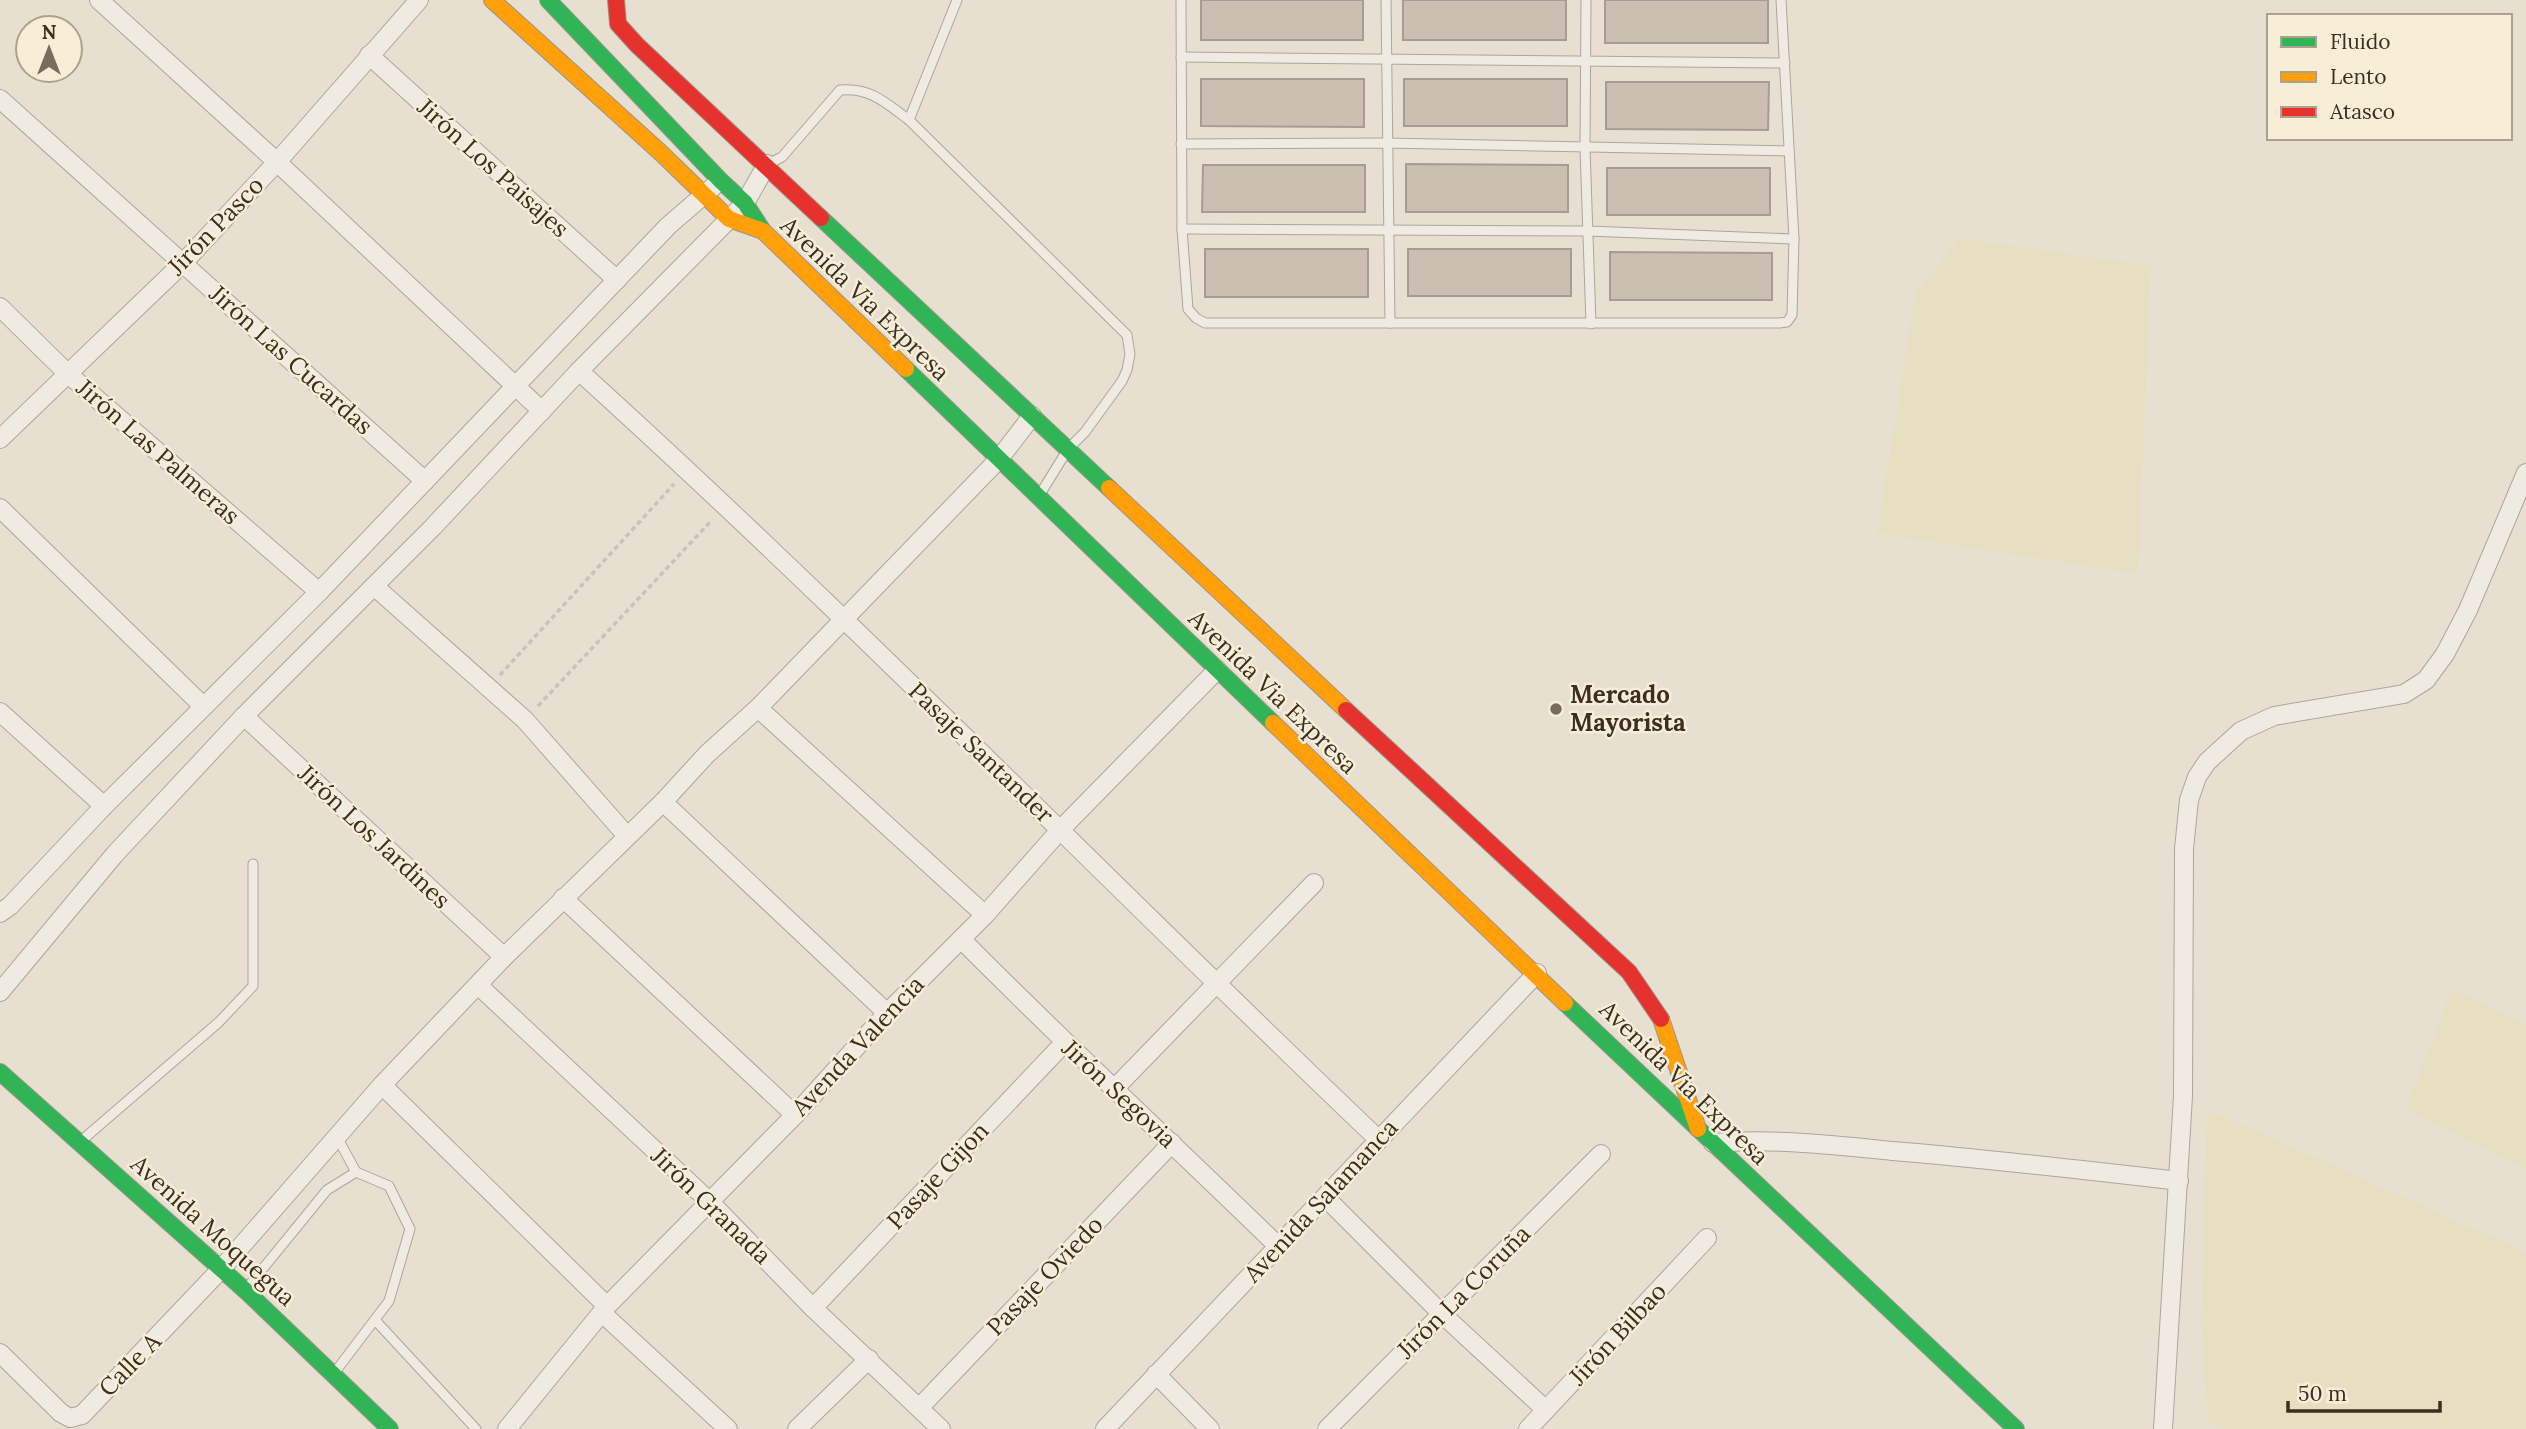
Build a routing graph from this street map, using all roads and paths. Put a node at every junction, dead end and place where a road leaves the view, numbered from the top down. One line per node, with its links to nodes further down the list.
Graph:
1 (99, 0): 22 (street)
2 (419, 0): 11 (street, Jirón Pasco)
3 (492, 0): 25 (main road, Avenida Via Expresa)
4 (548, 0): 24 (main road)
5 (616, 0): 23 (main road)
6 (957, 0): 17 (lane)
7 (1181, 0): 12 (lane)
8 (1386, 0): 13 (lane)
9 (1587, 0): 14 (lane)
10 (1781, 0): 15 (lane)
11 (369, 55): 22 (street, Jirón Pasco); 34 (street, Jirón Los Paisajes)
12 (1181, 57): 13 (lane); 19 (lane)
13 (1386, 58): 14 (lane); 18 (lane)
14 (1586, 61): 15 (lane); 20 (lane)
15 (1785, 63): 21 (lane)
16 (0, 99): 33 (street, Jirón Las Cucardas)
17 (909, 120): 23 (lane); 44 (lane)
18 (1386, 143): 19 (lane); 20 (lane); 28 (lane)
19 (1181, 144): 29 (lane)
20 (1585, 148): 21 (lane); 30 (lane)
21 (1789, 151): 32 (lane)
22 (277, 162): 33 (street, Jirón Pasco); 40 (street)
23 (767, 164): 26 (street); 42 (main road)
24 (720, 180): 25 (street); 26 (main road)
25 (704, 195): 27 (main road, Avenida Via Expresa); 34 (street)
26 (745, 203): 27 (street); 31 (main road)
27 (729, 219): 31 (main road, Avenida Via Expresa); 38 (street)
28 (1388, 228): 29 (lane); 30 (lane); 36 (lane)
29 (1182, 229): 36 (lane)
30 (1588, 230): 32 (lane); 37 (lane)
31 (763, 231): 45 (main road, Avenida Via Expresa)
32 (1794, 239): 37 (lane)
33 (183, 263): 39 (street, Jirón Pasco); 48 (street, Jirón Las Cucardas)
34 (617, 280): 40 (street)
35 (0, 307): 39 (street, Jirón Las Palmeras)
36 (1390, 323): 37 (lane)
37 (1591, 324)
38 (579, 371): 41 (street); 46 (street, Pasaje Santander)
39 (67, 373): 43 (street, Jirón Pasco); 53 (street, Jirón Las Palmeras)
40 (516, 388): 41 (street); 48 (street)
41 (542, 411): 52 (street)
42 (1032, 416): 44 (main road); 45 (street)
43 (0, 439)
44 (1068, 449): 49 (lane); 83 (main road)
45 (999, 459): 49 (main road, Avenida Via Expresa); 54 (street)
46 (688, 469): 50 (street, Pasaje Santander); 56 (path)
47 (2526, 473): 91 (street)
48 (425, 481): 53 (street)
49 (1038, 498): 55 (main road, Avenida Via Expresa)
50 (726, 505): 54 (street, Pasaje Santander); 61 (path)
51 (0, 508): 57 (street)
52 (374, 586): 56 (street); 60 (street)
53 (319, 592): 57 (street)
54 (842, 619): 58 (street); 64 (street, Pasaje Santander)
55 (1217, 670): 64 (street, Avenda Valencia); 73 (main road, Avenida Via Expresa)
56 (489, 687): 61 (street)
57 (203, 706): 63 (street)
58 (758, 708): 62 (street); 70 (street)
59 (0, 712): 63 (street)
60 (244, 716): 72 (street, Jirón Los Jardines); 76 (street)
61 (524, 720): 65 (street)
62 (663, 802): 65 (street); 77 (street)
63 (104, 806): 69 (street)
64 (1060, 829): 70 (street, Avenda Valencia); 74 (street, Pasaje Santander)
65 (627, 836): 68 (street)
66 (253, 864): 86 (lane)
67 (1314, 883): 74 (street)
68 (563, 898): 72 (street); 82 (street)
69 (0, 913)
70 (985, 915): 71 (street, Avenda Valencia)
71 (961, 939): 77 (street, Avenda Valencia); 78 (street, Jirón Segovia)
72 (504, 957): 75 (street)
73 (1537, 973): 83 (main road, Avenida Via Expresa); 85 (street, Avenida Salamanca)
74 (1216, 985): 81 (street); 85 (street, Pasaje Santander)
75 (479, 986): 80 (street); 93 (street, Jirón Granada)
76 (0, 992)
77 (887, 1013): 82 (street, Avenda Valencia)
78 (1064, 1043): 81 (street, Jirón Segovia); 98 (street, Pasaje Gijon)
79 (0, 1072): 86 (main road, Avenida Moquegua)
80 (382, 1085): 84 (street); 99 (street)
81 (1115, 1088): 87 (street, Jirón Segovia)
82 (794, 1115): 93 (street, Avenda Valencia)
83 (1698, 1129): 88 (main road, Avenida Via Expresa)
84 (337, 1137): 90 (lane); 96 (street)
85 (1379, 1140): 92 (street, Avenida Salamanca)
86 (79, 1142): 96 (main road, Avenida Moquegua)
87 (1172, 1143): 95 (street, Jirón Segovia); 106 (street, Pasaje Oviedo)
88 (1713, 1143): 91 (street); 118 (main road, Avenida Via Expresa)
89 (1601, 1154): 100 (street, Jirón La Coruña)
90 (356, 1172): 97 (lane); 101 (lane)
91 (2179, 1181): 119 (street)
92 (1325, 1197): 95 (street, Avenida Salamanca); 100 (street)
93 (709, 1201): 98 (street, Jirón Granada); 99 (street, Avenda Valencia)
94 (1707, 1238): 107 (street, Jirón Bilbao)
95 (1279, 1247): 105 (street, Avenida Salamanca)
96 (223, 1267): 97 (main road, Avenida Moquegua); 102 (street, Calle A)
97 (246, 1289): 104 (main road, Avenida Moquegua)
98 (813, 1308): 103 (street, Jirón Granada)
99 (605, 1310): 110 (street, Avenda Valencia); 111 (street)
100 (1442, 1314): 107 (street); 116 (street, Jirón La Coruña)
101 (375, 1320): 104 (lane); 109 (lane)
102 (0, 1353)
103 (869, 1359): 106 (street, Jirón Granada); 112 (street)
104 (335, 1373): 108 (main road, Avenida Moquegua)
105 (1156, 1374): 114 (street, Avenida Salamanca); 115 (street)
106 (919, 1408): 113 (street, Jirón Granada)
107 (1546, 1410): 117 (street, Jirón Bilbao)
108 (390, 1429)
109 (476, 1429)
110 (507, 1429)
111 (728, 1429)
112 (797, 1429)
113 (941, 1429)
114 (1105, 1429)
115 (1210, 1429)
116 (1327, 1429)
117 (1528, 1429)
118 (2016, 1429)
119 (2163, 1429)

